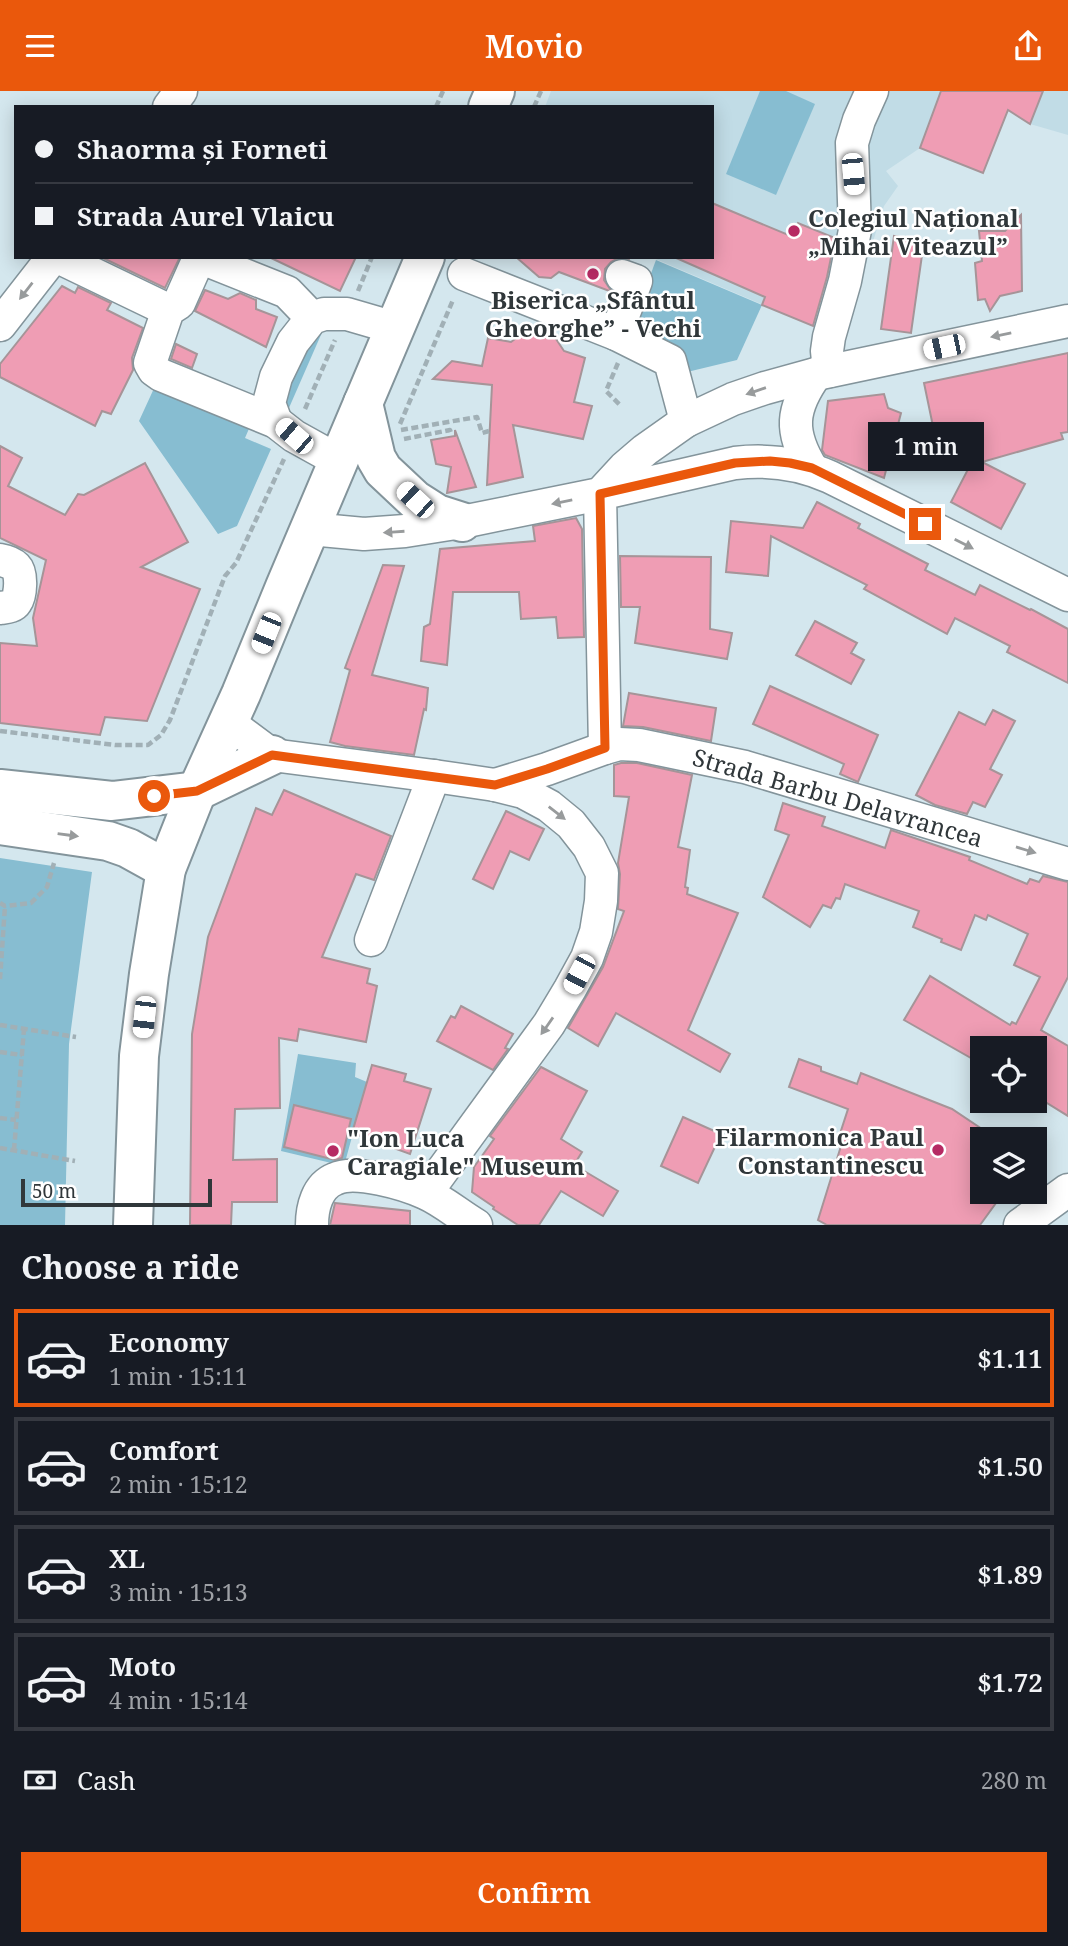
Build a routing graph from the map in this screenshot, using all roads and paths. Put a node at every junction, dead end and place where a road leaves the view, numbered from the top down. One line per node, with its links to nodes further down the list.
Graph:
1 (872, 91): 16 (street)
2 (53, 259): 12 (street, one-way to 12)
3 (59, 259): 8 (street)
4 (371, 259): 9 (path)
5 (424, 259): 13 (main road)
6 (464, 274): 14 (street)
7 (622, 276): 14 (street)
8 (168, 310): 10 (street); 20 (street)
9 (347, 314): 10 (street); 13 (street); 20 (path)
10 (312, 318): 20 (street)
11 (1068, 321): 16 (street, one-way to 16)
12 (0, 325)
13 (395, 328): 17 (main road)
14 (622, 337): 18 (path); 19 (street)
15 (436, 338): 21 (path)
16 (822, 373): 19 (street, one-way to 19); 25 (street)
17 (363, 403): 24 (main road); 27 (main road)
18 (621, 405)
19 (686, 421): 26 (street)
20 (285, 429): 24 (street); 33 (path)
21 (489, 431)
22 (451, 433): 23 (path)
23 (393, 441)
24 (339, 461): 28 (main road)
25 (812, 468): 26 (street); 30 (street, one-way to 30)
26 (600, 494): 27 (street, one-way to 27); 34 (street)
27 (462, 522): 28 (street, one-way to 28)
28 (310, 529): 32 (main road)
29 (0, 560): 31 (street)
30 (1068, 595)
31 (0, 608)
32 (229, 723): 35 (street); 39 (main road)
33 (0, 731)
34 (605, 748): 37 (street, Strada Barbu Delavrancea); 42 (street, Strada Barbu Delavrancea, one-way to 42)
35 (272, 755): 36 (street); 39 (main road)
36 (434, 776): 37 (street); 45 (street)
37 (495, 785): 58 (street, one-way to 58)
38 (0, 789): 39 (main road)
39 (197, 791): 43 (main road)
40 (0, 825): 43 (main road, one-way to 43)
41 (55, 862): 44 (path)
42 (1068, 864)
43 (166, 869): 59 (main road)
44 (3, 905): 46 (path)
45 (371, 940)
46 (0, 979)
47 (0, 1025): 48 (path)
48 (24, 1029): 49 (path); 51 (path)
49 (76, 1037)
50 (0, 1052): 51 (path)
51 (22, 1055): 53 (path)
52 (0, 1118): 53 (path)
53 (16, 1120): 55 (path)
54 (0, 1148): 55 (path)
55 (13, 1150): 56 (path)
56 (75, 1161)
57 (1068, 1190): 62 (street)
58 (425, 1193): 60 (street); 61 (street)
59 (133, 1225)
60 (312, 1225)
61 (476, 1225)
62 (1020, 1225)

